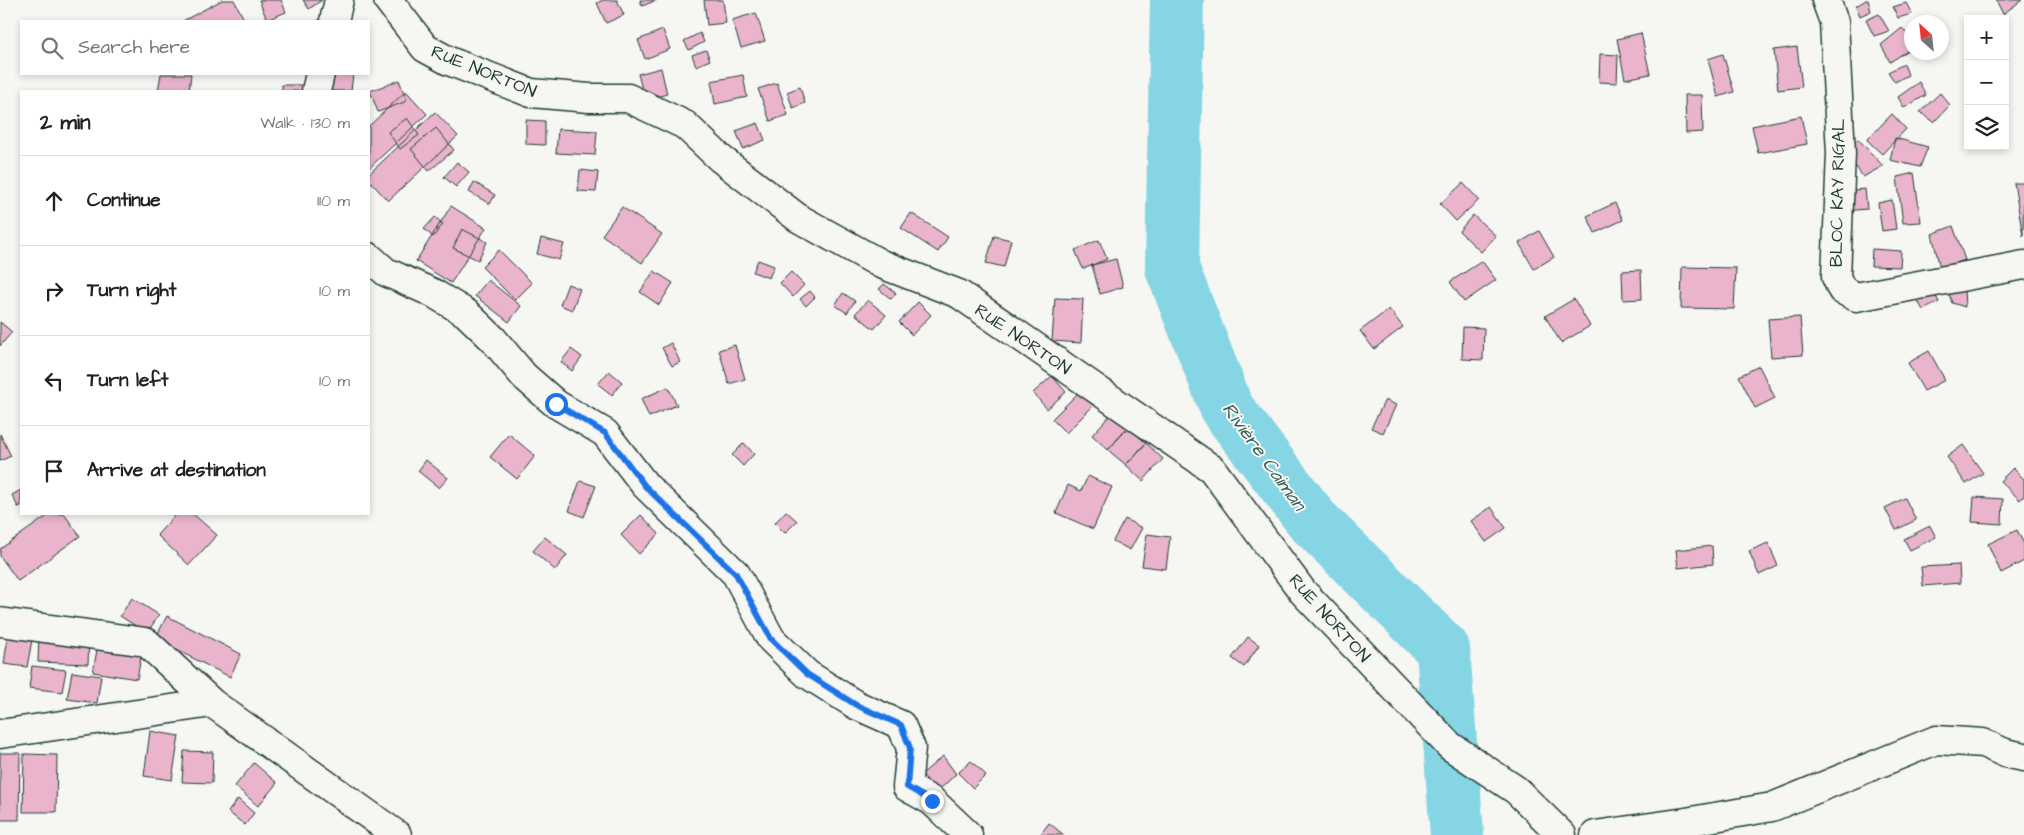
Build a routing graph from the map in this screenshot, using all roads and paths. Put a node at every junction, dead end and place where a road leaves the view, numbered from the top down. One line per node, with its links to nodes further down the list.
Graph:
1 (339, 0): 4 (street)
2 (388, 0): 15 (street, RUE NORTON)
3 (1826, 0): 8 (street, BLOC KAY RIGAL)
4 (334, 20)
5 (320, 75): 6 (street)
6 (316, 90)
7 (370, 258): 14 (street)
8 (2024, 264)
9 (0, 622): 10 (street)
10 (212, 703): 11 (street); 13 (street)
11 (0, 734)
12 (2024, 757): 16 (street)
13 (397, 835)
14 (968, 835)
15 (1562, 835)
16 (1595, 835)

